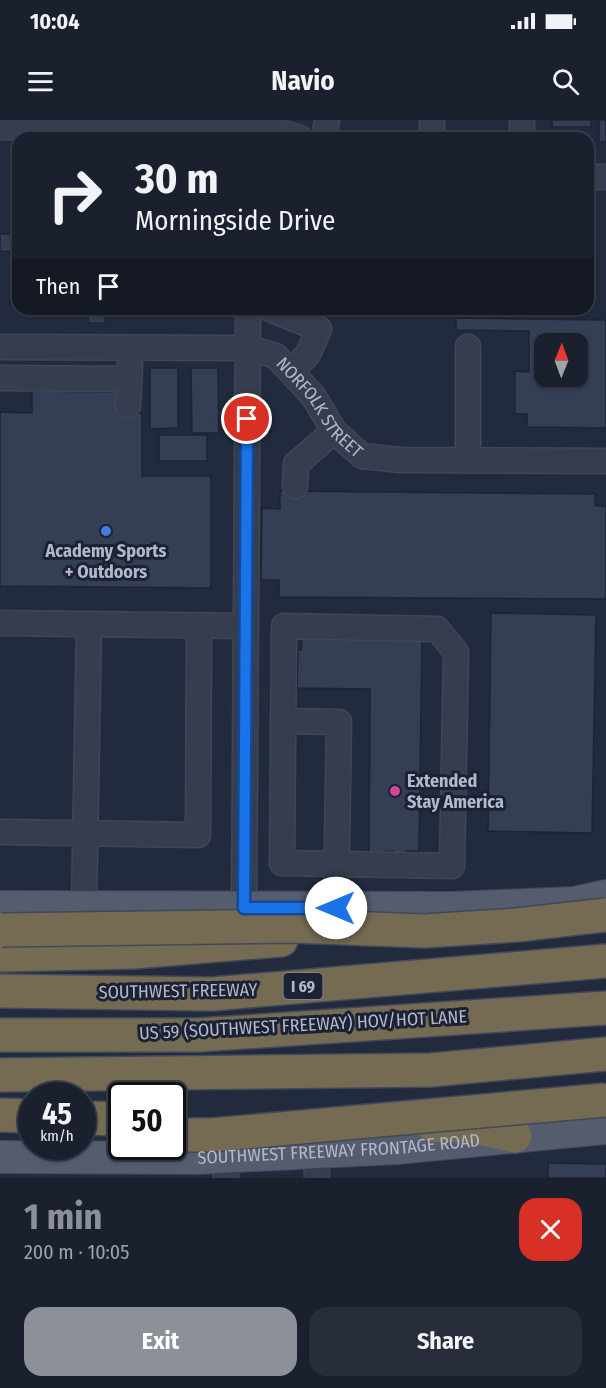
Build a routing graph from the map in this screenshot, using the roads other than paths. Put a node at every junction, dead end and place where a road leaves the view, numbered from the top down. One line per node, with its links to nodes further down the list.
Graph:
1 (177, 124): 2 (street); 3 (street)
2 (226, 124): 5 (street)
3 (0, 128)
4 (285, 130): 6 (street)
5 (248, 132)
6 (262, 132)
7 (248, 315): 12 (street)
8 (285, 315): 13 (street)
9 (0, 346): 10 (street, NORFOLK STREET)
10 (131, 347): 12 (street, NORFOLK STREET); 15 (street)
11 (468, 347): 18 (street)
12 (248, 348): 13 (street, NORFOLK STREET); 24 (street)
13 (291, 372): 17 (street, NORFOLK STREET)
14 (0, 378): 15 (street)
15 (129, 380): 16 (street)
16 (128, 405)
17 (334, 431): 18 (street, NORFOLK STREET); 20 (street)
18 (468, 460): 19 (street, NORFOLK STREET)
19 (606, 461)
20 (295, 486)
21 (0, 623): 22 (street)
22 (88, 624): 23 (street); 27 (street)
23 (199, 625): 24 (street); 27 (street)
24 (246, 626): 32 (street)
25 (283, 721): 28 (street); 28 (street); 28 (street)
26 (0, 832): 27 (street)
27 (86, 834): 31 (street)
28 (337, 864): 33 (street)
29 (606, 896): 30 (main road)
30 (574, 903): 33 (main road); 35 (highway)
31 (84, 907): 32 (main road); 35 (main road)
32 (244, 908): 33 (main road)
33 (336, 908)
34 (606, 915): 35 (highway, bridge)
35 (0, 930)
36 (606, 961): 37 (highway, SOUTHWEST FREEWAY / I 69)
37 (0, 991)
38 (606, 1008): 39 (highway, US 59 (SOUTHWEST FREEWAY) HOV/HOT LANE)
39 (0, 1035)
40 (606, 1054): 41 (highway)
41 (0, 1075)
42 (606, 1100): 49 (highway, bridge)
43 (0, 1115): 44 (highway)
44 (18, 1116)
45 (186, 1120): 50 (highway)
46 (606, 1128): 50 (main road, SOUTHWEST FREEWAY FRONTAGE ROAD)
47 (0, 1133): 48 (highway)
48 (18, 1134)
49 (186, 1135)
50 (515, 1136): 52 (main road, SOUTHWEST FREEWAY FRONTAGE ROAD)
51 (0, 1157): 53 (main road, SOUTHWEST FREEWAY FRONTAGE ROAD)
52 (316, 1165): 53 (main road, SOUTHWEST FREEWAY FRONTAGE ROAD)
53 (226, 1167)

